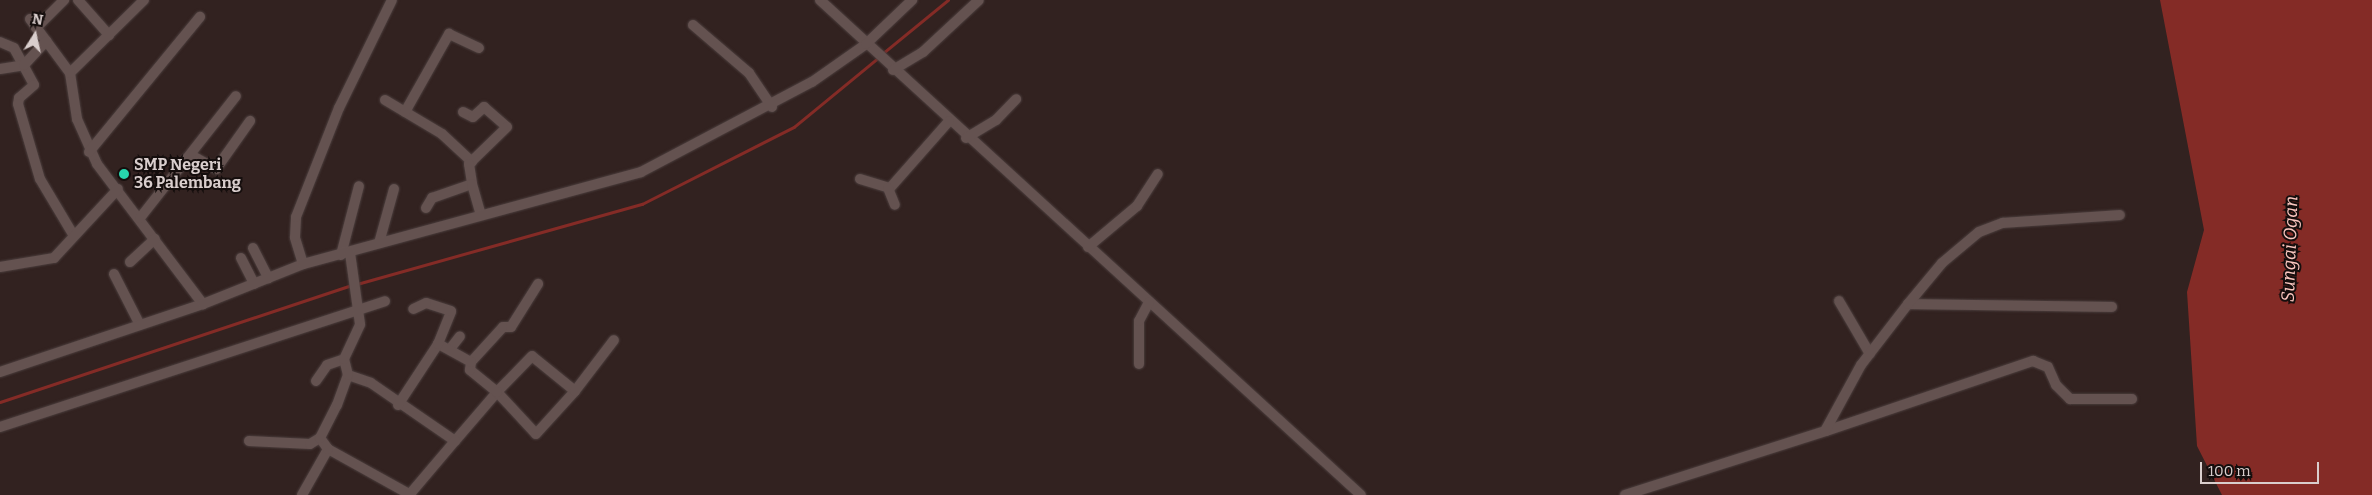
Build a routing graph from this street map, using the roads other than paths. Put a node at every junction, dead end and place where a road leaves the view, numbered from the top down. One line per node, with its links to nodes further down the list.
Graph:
1 (64, 0): 11 (street)
2 (78, 0): 10 (street)
3 (144, 0): 10 (street)
4 (392, 0): 51 (street)
5 (820, 0): 13 (street)
6 (912, 0): 13 (street)
7 (979, 0): 17 (street)
8 (200, 17): 28 (street)
9 (693, 25): 22 (street)
10 (109, 35): 18 (street)
11 (46, 41): 15 (street); 18 (street)
12 (0, 42): 15 (street)
13 (869, 47): 17 (street); 22 (street)
14 (478, 48): 23 (street)
15 (24, 65): 16 (street); 43 (street)
16 (0, 69)
17 (892, 70): 26 (street)
18 (70, 73): 28 (street)
19 (236, 96): 29 (street)
20 (1016, 99): 27 (street)
21 (385, 100): 23 (street)
22 (772, 107): 40 (street)
23 (405, 112): 30 (street)
24 (463, 112): 30 (street)
25 (250, 121): 29 (street)
26 (949, 121): 27 (street); 35 (street)
27 (966, 138): 46 (street)
28 (89, 152): 36 (street)
29 (190, 155): 42 (street)
30 (472, 162): 33 (street)
31 (1158, 174): 46 (street)
32 (860, 178): 35 (street)
33 (472, 184): 39 (street); 40 (street)
34 (359, 186): 48 (street)
35 (888, 188): 38 (street)
36 (118, 189): 42 (street); 43 (street)
37 (394, 189): 45 (street)
38 (895, 205)
39 (426, 208)
40 (480, 212): 45 (street)
41 (2120, 215): 61 (street)
42 (140, 218): 44 (street)
43 (74, 236): 52 (street)
44 (155, 239): 50 (street); 60 (street)
45 (379, 243): 48 (street)
46 (1088, 247): 59 (street)
47 (253, 248): 54 (street)
48 (346, 254): 51 (street); 62 (street)
49 (241, 258): 55 (street)
50 (130, 262)
51 (303, 264): 54 (street)
52 (0, 267)
53 (114, 274): 65 (street)
54 (268, 278): 55 (street)
55 (254, 284): 60 (street)
56 (538, 284): 72 (street)
57 (385, 301): 62 (street)
58 (1839, 301): 70 (street)
59 (1149, 302): 73 (street); 89 (street)
60 (203, 304): 65 (street)
61 (1908, 304): 63 (street); 70 (street)
62 (358, 306): 71 (street); 81 (street)
63 (2112, 307)
64 (413, 310): 68 (street)
65 (140, 325): 74 (street)
66 (460, 336): 69 (street)
67 (614, 340): 77 (street)
68 (438, 344): 69 (street); 80 (street)
69 (450, 349): 72 (street)
70 (1870, 354): 82 (street)
71 (344, 359): 75 (street); 76 (street)
72 (472, 362): 78 (street)
73 (1139, 364)
74 (0, 372)
75 (348, 375): 80 (street); 83 (street)
76 (316, 381)
77 (574, 391): 78 (street); 78 (street)
78 (497, 392): 84 (street)
79 (2132, 398): 82 (street)
80 (398, 405): 84 (street)
81 (0, 427)
82 (1825, 432): 90 (street)
83 (320, 438): 85 (street); 86 (street)
84 (455, 441): 88 (street)
85 (249, 442)
86 (328, 449): 87 (street); 88 (street)
87 (302, 495)
88 (410, 495)
89 (1361, 495)
90 (1625, 495)

